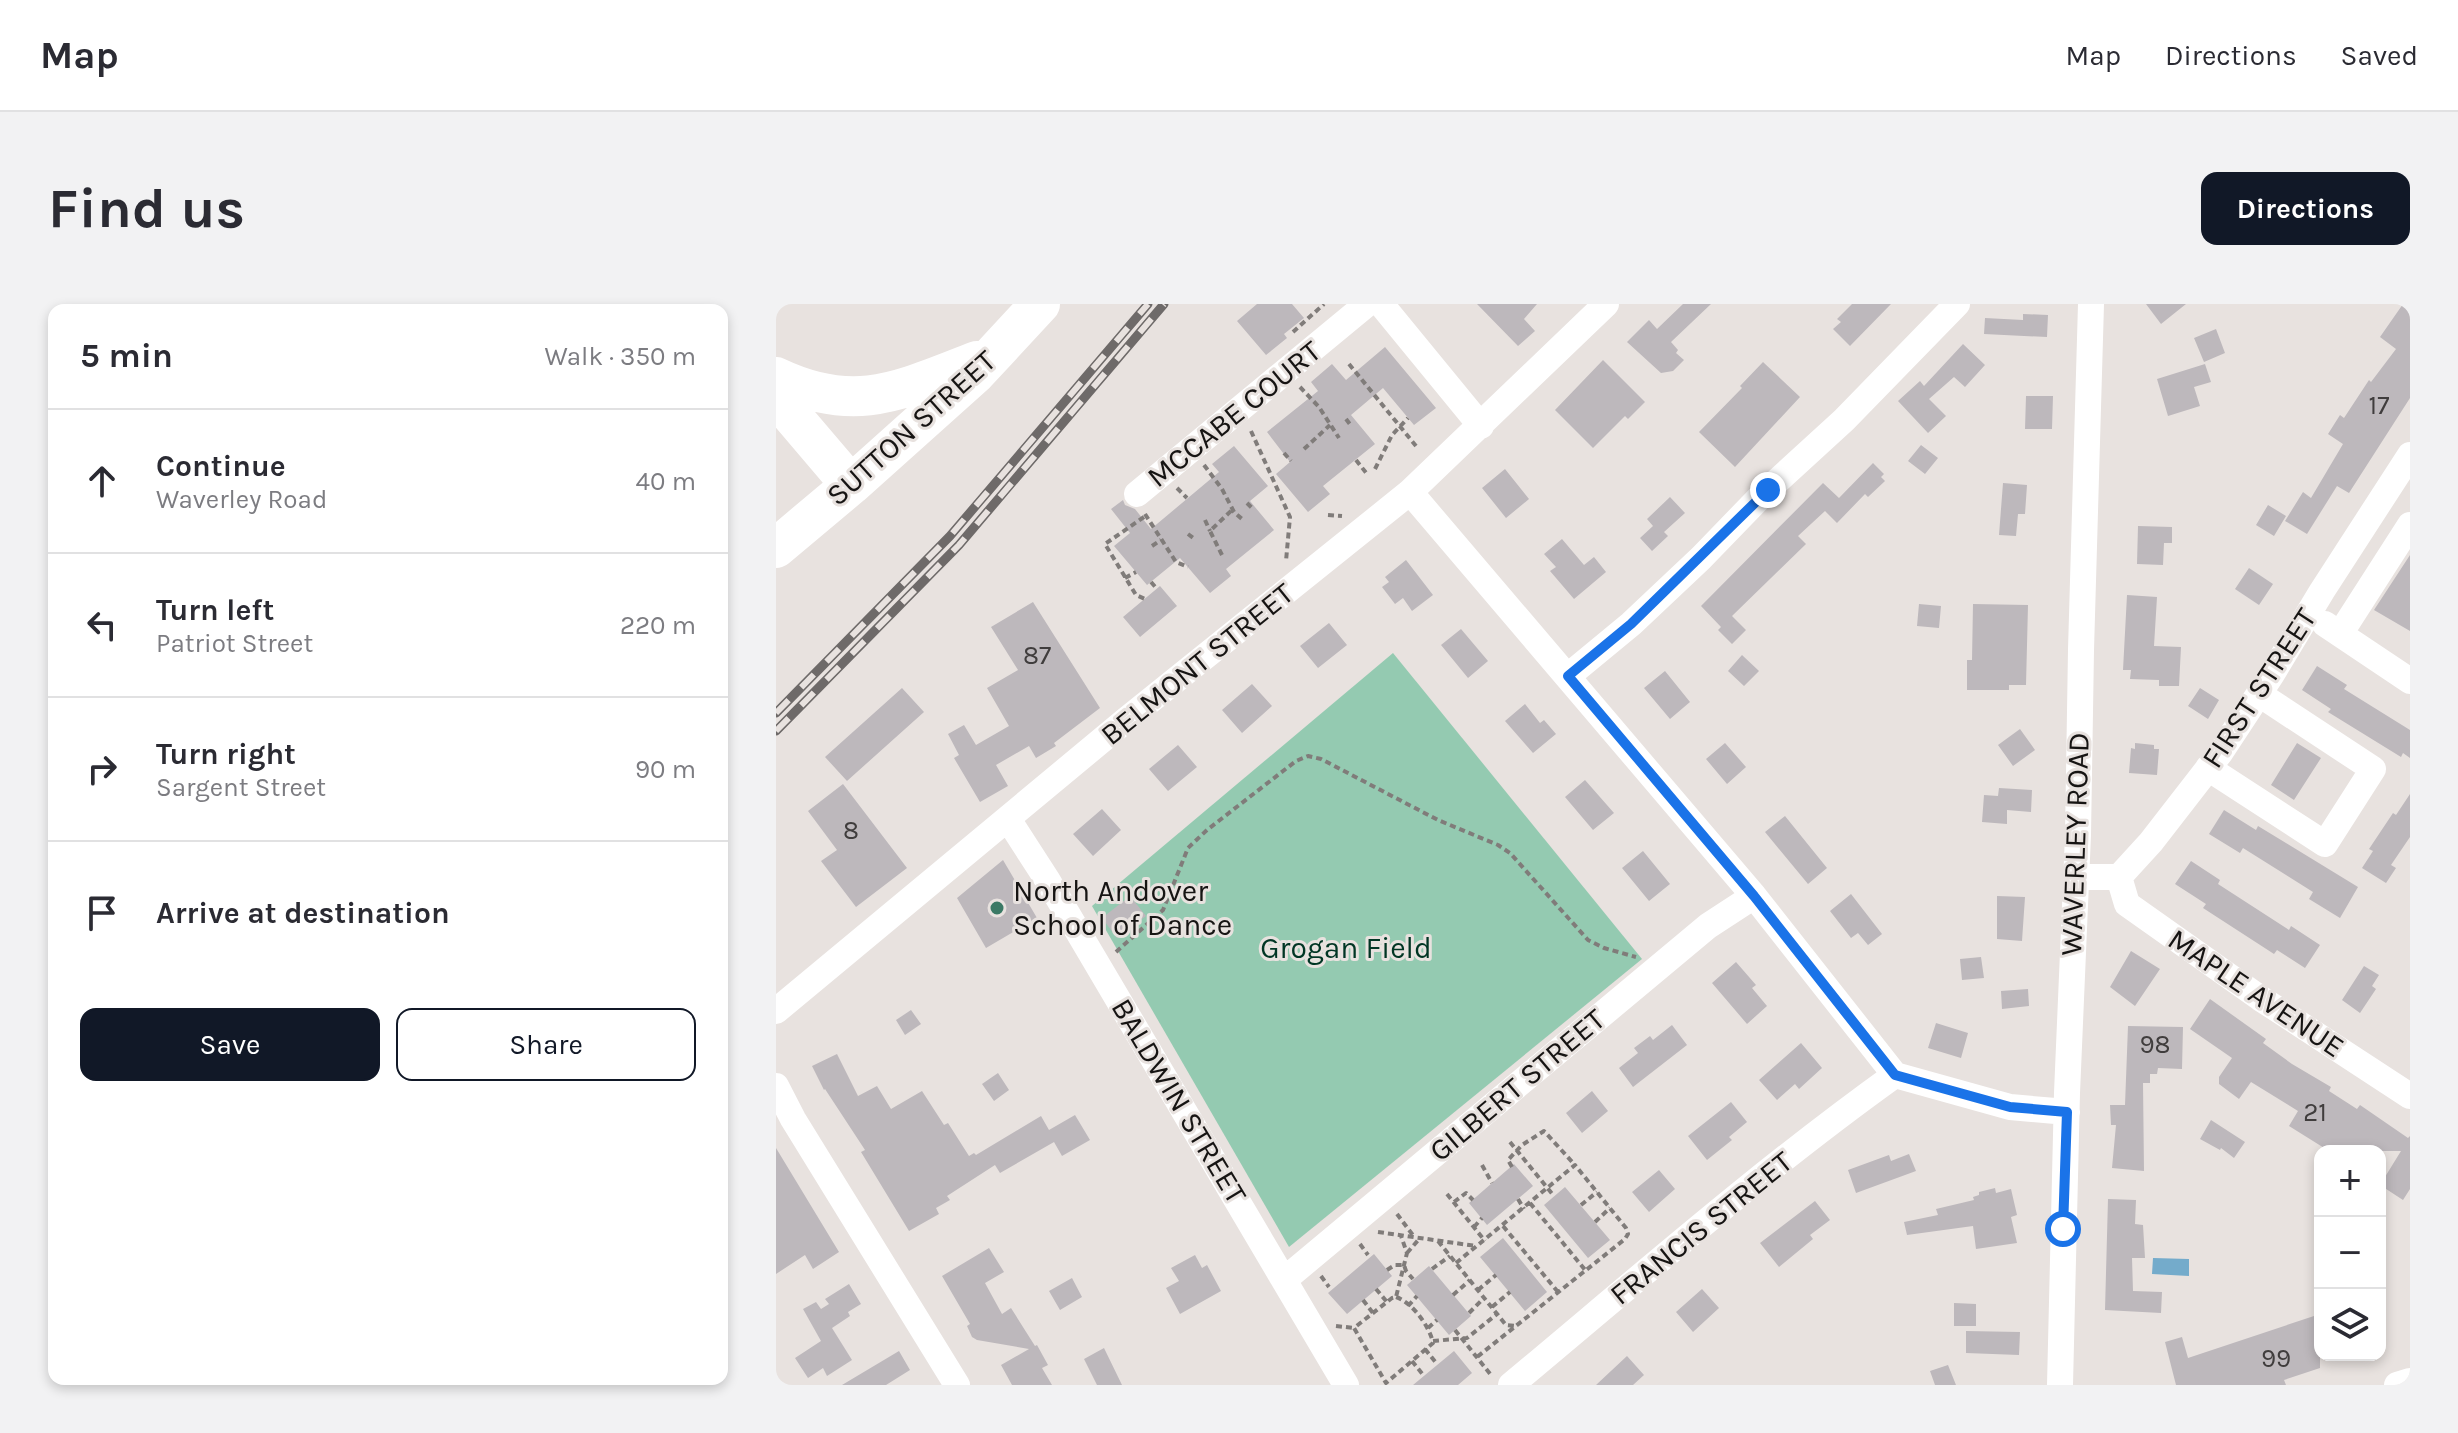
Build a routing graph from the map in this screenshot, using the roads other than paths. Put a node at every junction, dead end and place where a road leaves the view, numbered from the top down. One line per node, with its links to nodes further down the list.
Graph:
1 (1040, 304): 7 (highway, SUTTON STREET)
2 (1367, 304): 14 (street, MCCABE COURT)
3 (1381, 304): 10 (street)
4 (1606, 304): 10 (street, BELMONT STREET)
5 (1957, 304): 19 (street)
6 (2091, 304): 24 (street, WAVERLEY ROAD)
7 (992, 356): 8 (highway); 12 (highway, SUTTON STREET)
8 (776, 377)
9 (776, 397): 12 (highway)
10 (1481, 426): 13 (street, BELMONT STREET)
11 (2410, 455): 17 (street, FIRST STREET)
12 (851, 485): 16 (highway, SUTTON STREET)
13 (1410, 492): 19 (street); 23 (street, BELMONT STREET)
14 (1141, 505)
15 (2410, 525): 18 (street)
16 (776, 548)
17 (2309, 613): 18 (street); 21 (street, FIRST STREET)
18 (2340, 634): 20 (street)
19 (1568, 676): 26 (street)
20 (2410, 681)
21 (2259, 694): 22 (street, FIRST STREET); 22 (street)
22 (2208, 768): 25 (street, FIRST STREET)
23 (1008, 819): 27 (street, BELMONT STREET); 32 (street, BALDWIN STREET)
24 (2076, 877): 25 (street); 31 (street, WAVERLEY ROAD)
25 (2119, 877): 30 (street, MAPLE AVENUE)
26 (1754, 896): 28 (street); 32 (street, GILBERT STREET)
27 (776, 1011)
28 (1895, 1075): 31 (street); 33 (street, FRANCIS STREET)
29 (776, 1086): 35 (street)
30 (2410, 1096)
31 (2067, 1112): 37 (street, WAVERLEY ROAD)
32 (1284, 1280): 36 (street, BALDWIN STREET)
33 (1502, 1381)
34 (2410, 1381): 38 (street)
35 (957, 1385)
36 (1346, 1385)
37 (2060, 1385)
38 (2397, 1385)

